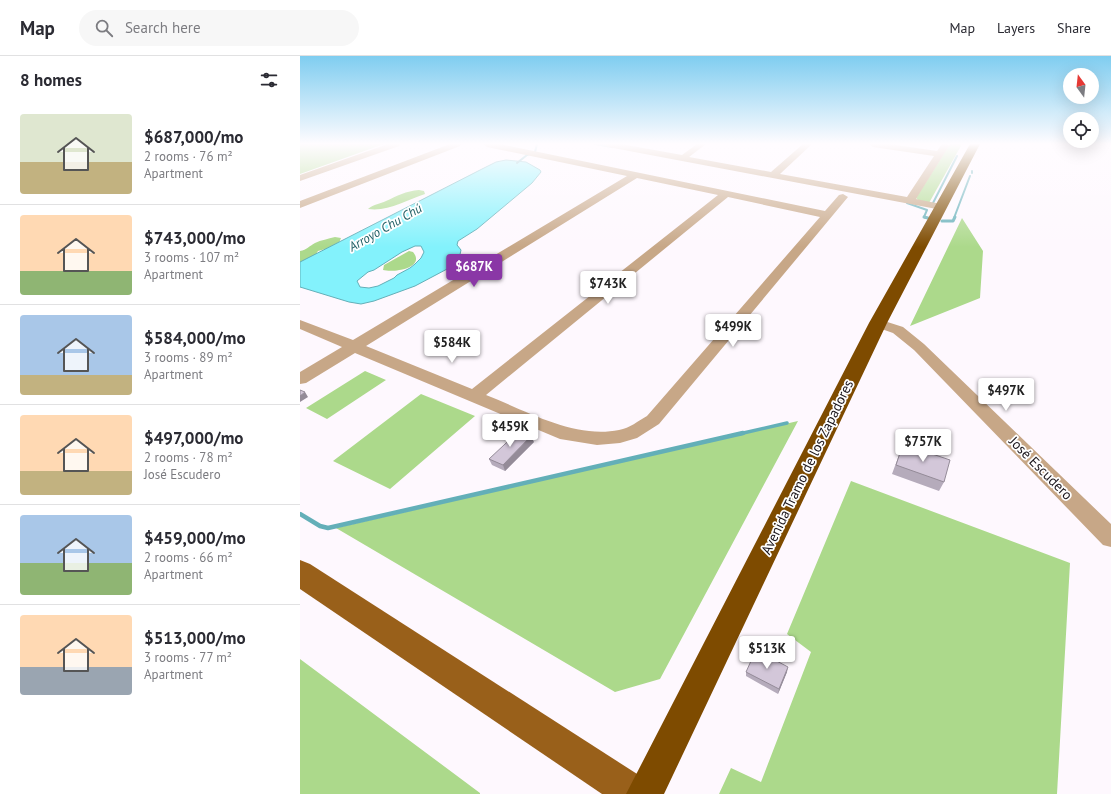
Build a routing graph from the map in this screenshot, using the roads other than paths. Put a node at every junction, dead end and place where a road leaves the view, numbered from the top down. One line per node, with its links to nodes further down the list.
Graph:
1 (368, 178): 10 (street)
2 (630, 178): 16 (street)
3 (652, 178): 7 (street)
4 (790, 178): 9 (street)
5 (924, 178): 9 (street)
6 (957, 178): 11 (highway, Avenida Tramo de los Zapadores)
7 (726, 194): 12 (street); 18 (street)
8 (843, 197): 12 (street)
9 (910, 201): 11 (street)
10 (300, 205)
11 (942, 207): 14 (highway, Avenida Tramo de los Zapadores)
12 (828, 215): 18 (street)
13 (300, 317): 16 (street)
14 (878, 323): 19 (street, José Escudero); 22 (highway, Avenida Tramo de los Zapadores)
15 (300, 324): 16 (street)
16 (358, 344): 17 (street); 18 (street)
17 (300, 379)
18 (477, 393)
19 (1111, 538)
20 (300, 573): 21 (main road)
21 (635, 794)
22 (645, 794)

